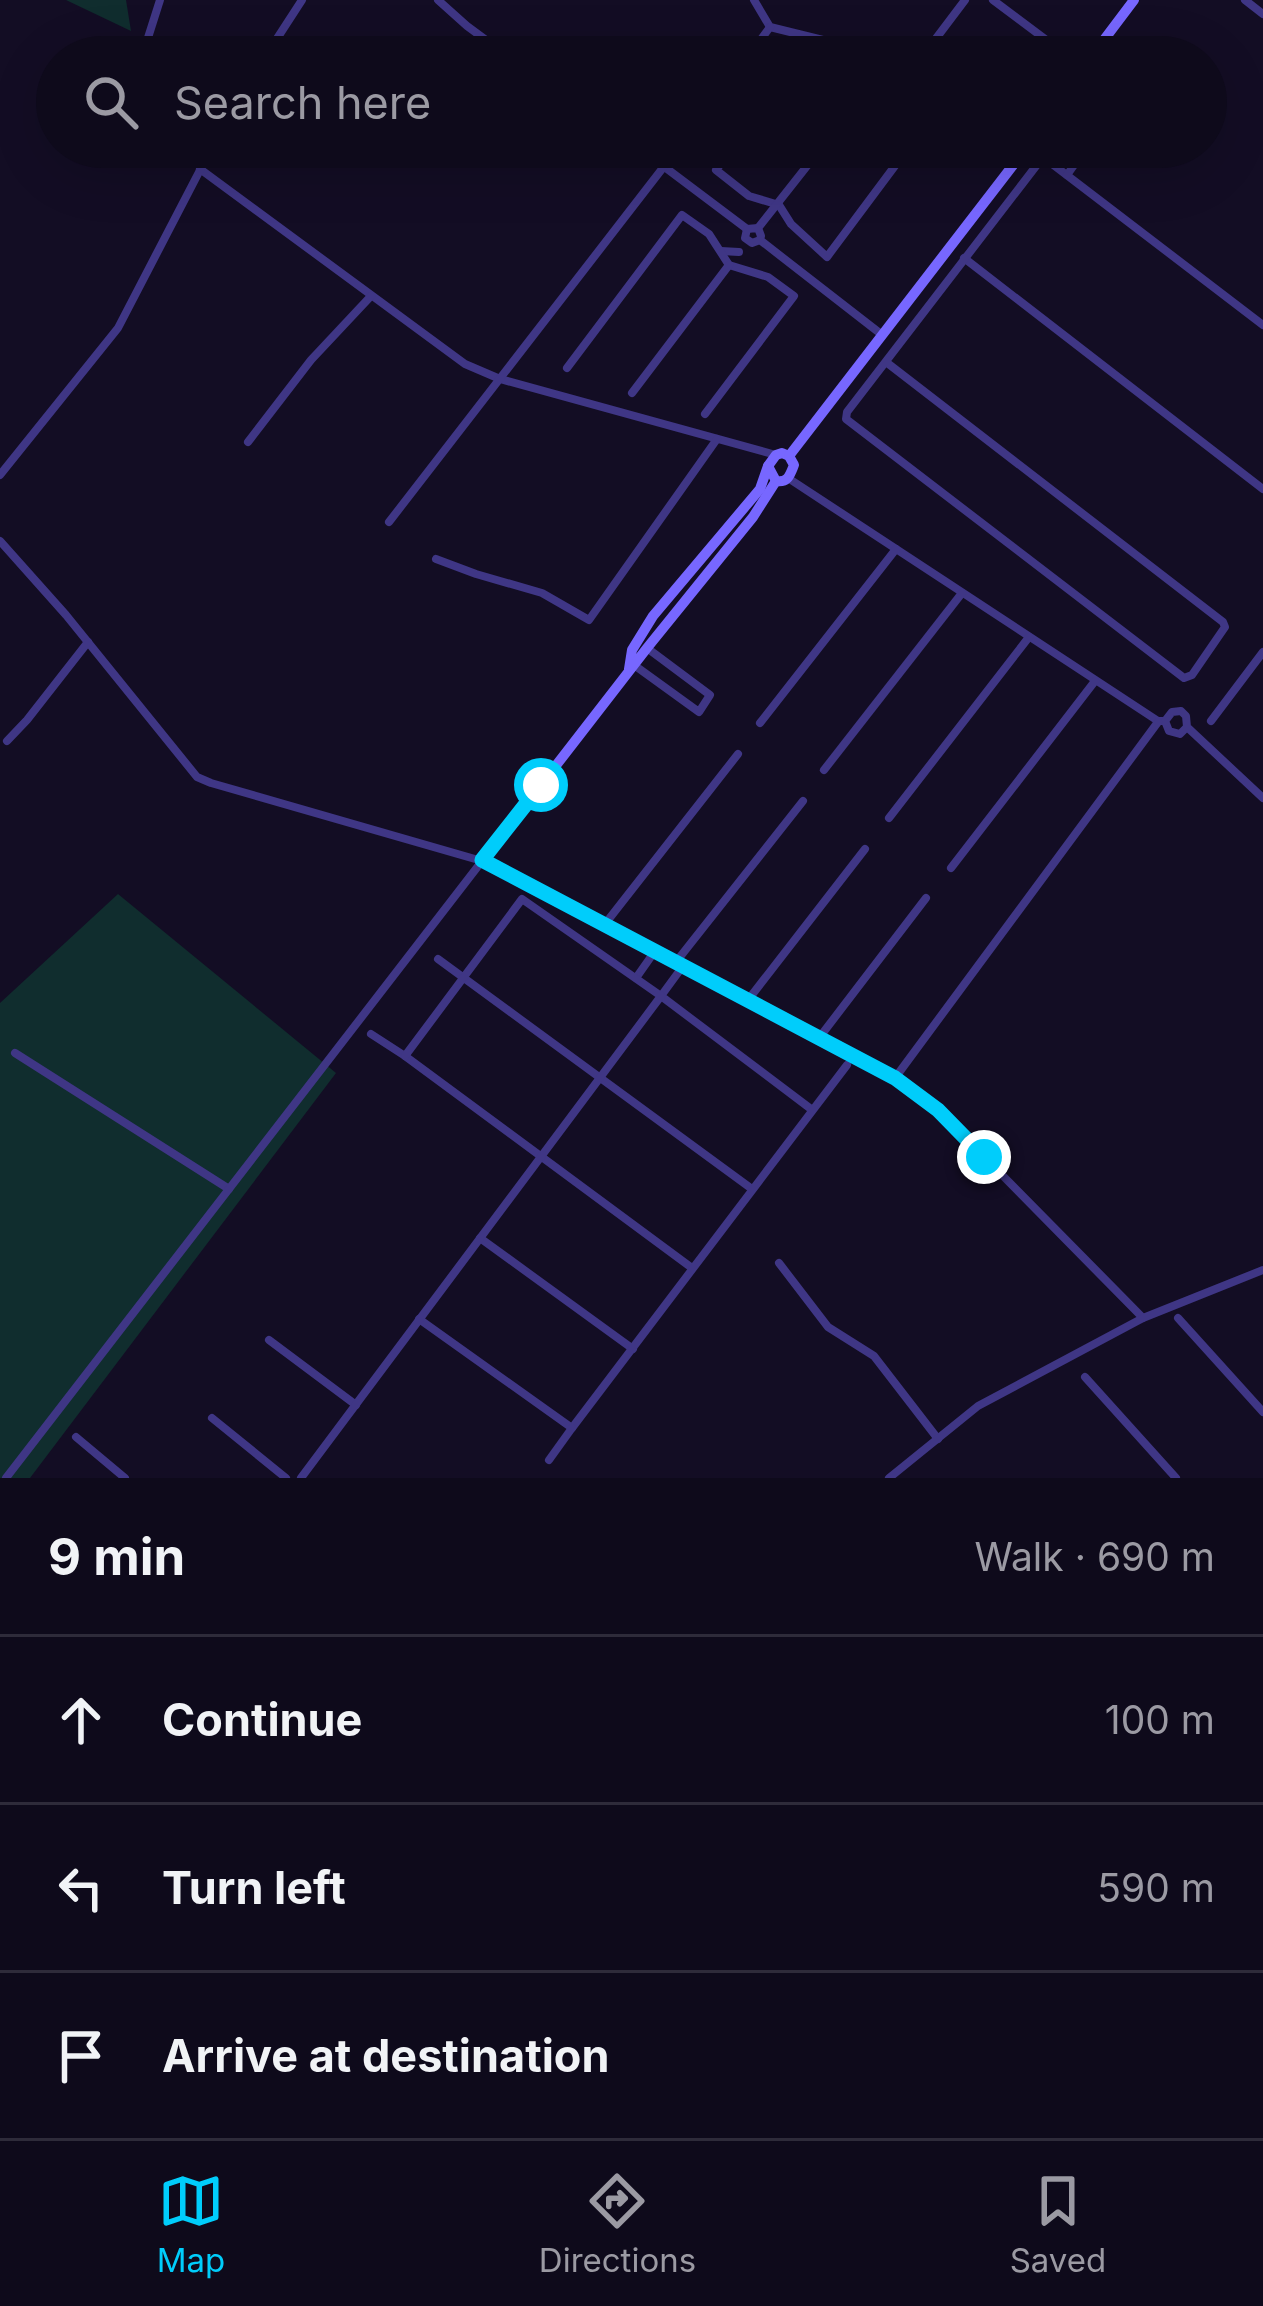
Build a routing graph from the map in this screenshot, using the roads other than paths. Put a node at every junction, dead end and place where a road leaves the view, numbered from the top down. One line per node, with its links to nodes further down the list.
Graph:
1 (160, 0): 11 (street)
2 (302, 0): 12 (street)
3 (438, 0): 13 (street)
4 (754, 0): 10 (street)
5 (964, 0): 16 (street)
6 (993, 0): 17 (street)
7 (1134, 0): 18 (street)
8 (1244, 0): 9 (street)
9 (1263, 14)
10 (770, 28): 14 (street); 15 (street)
11 (149, 36)
12 (279, 36)
13 (483, 36)
14 (764, 36)
15 (804, 36)
16 (937, 36)
17 (1041, 36)
18 (1107, 36)
19 (663, 168): 45 (street)
20 (669, 168): 32 (street)
21 (718, 168): 30 (street)
22 (806, 168): 30 (street)
23 (893, 168): 30 (street)
24 (1012, 168): 42 (street)
25 (1034, 168): 37 (street)
26 (1058, 168): 29 (street)
27 (1072, 168): 29 (street)
28 (200, 169): 40 (street); 51 (street)
29 (1067, 175): 41 (street)
30 (778, 205): 31 (street)
31 (758, 228): 32 (street); 33 (street)
32 (747, 230): 34 (street)
33 (760, 240): 34 (street); 42 (street)
34 (748, 241): 36 (street)
35 (721, 251): 36 (street); 38 (street); 44 (street)
36 (740, 252): 39 (street)
37 (964, 258): 43 (street); 53 (street)
38 (729, 265): 39 (street); 46 (street)
39 (743, 269): 47 (street)
40 (371, 296): 45 (street); 49 (street)
41 (1263, 325)
42 (881, 334): 50 (street)
43 (886, 362): 43 (street)
44 (567, 368)
45 (500, 379): 48 (street); 54 (street)
46 (632, 393)
47 (705, 414)
48 (717, 439): 50 (street); 57 (street)
49 (248, 442)
50 (778, 459): 52 (street); 52 (street); 64 (street)
51 (0, 475)
52 (782, 480): 56 (street); 61 (street)
53 (1263, 489)
54 (389, 522)
55 (0, 541): 60 (street)
56 (896, 549): 58 (street); 69 (street)
57 (436, 559)
58 (962, 593): 59 (street); 73 (street)
59 (1029, 637): 66 (street); 76 (street)
60 (88, 642): 71 (street); 78 (street)
61 (647, 647): 63 (street); 64 (street)
62 (1263, 652): 68 (street)
63 (668, 663): 65 (street); 65 (street)
64 (631, 668): 65 (street); 78 (street)
65 (655, 680)
66 (1095, 681): 67 (street); 79 (street)
67 (1162, 721): 70 (street); 70 (street); 95 (street)
68 (1211, 721)
69 (760, 722)
70 (1187, 727): 74 (street)
71 (7, 741)
72 (738, 754): 81 (street)
73 (824, 770)
74 (1263, 798)
75 (803, 801): 84 (street)
76 (889, 818)
77 (866, 848): 88 (street)
78 (482, 860): 81 (street); 98 (street)
79 (952, 868)
80 (926, 898): 90 (street)
81 (604, 924): 82 (street)
82 (655, 951): 84 (street); 86 (street)
83 (438, 959): 85 (street)
84 (680, 964): 87 (street); 88 (street)
85 (464, 978): 86 (street); 92 (street); 94 (street)
86 (635, 978): 87 (street)
87 (661, 996): 94 (street); 96 (street)
88 (748, 1000): 90 (street)
89 (371, 1034): 92 (street)
90 (819, 1038): 95 (street)
91 (15, 1053): 98 (street)
92 (405, 1056): 97 (street)
93 (847, 1065): 96 (street)
94 (599, 1078): 97 (street); 99 (street)
95 (895, 1078): 104 (street)
96 (811, 1109): 99 (street)
97 (540, 1157): 100 (street); 102 (street)
98 (229, 1189): 117 (street)
99 (752, 1189): 102 (street)
100 (480, 1238): 106 (street); 108 (street)
101 (779, 1263): 115 (street)
102 (692, 1268): 108 (street)
103 (1263, 1270): 104 (street)
104 (1143, 1318): 115 (street)
105 (1178, 1318): 111 (street)
106 (419, 1319): 110 (street); 113 (street)
107 (269, 1340): 110 (street)
108 (633, 1349): 113 (street)
109 (1085, 1377): 122 (street)
110 (356, 1405): 120 (street)
111 (1263, 1412)
112 (212, 1418): 119 (street)
113 (572, 1428): 116 (street)
114 (76, 1436): 118 (street)
115 (938, 1439): 121 (street)
116 (549, 1460)
117 (6, 1478)
118 (124, 1478)
119 (286, 1478)
120 (301, 1478)
121 (889, 1478)
122 (1176, 1478)

